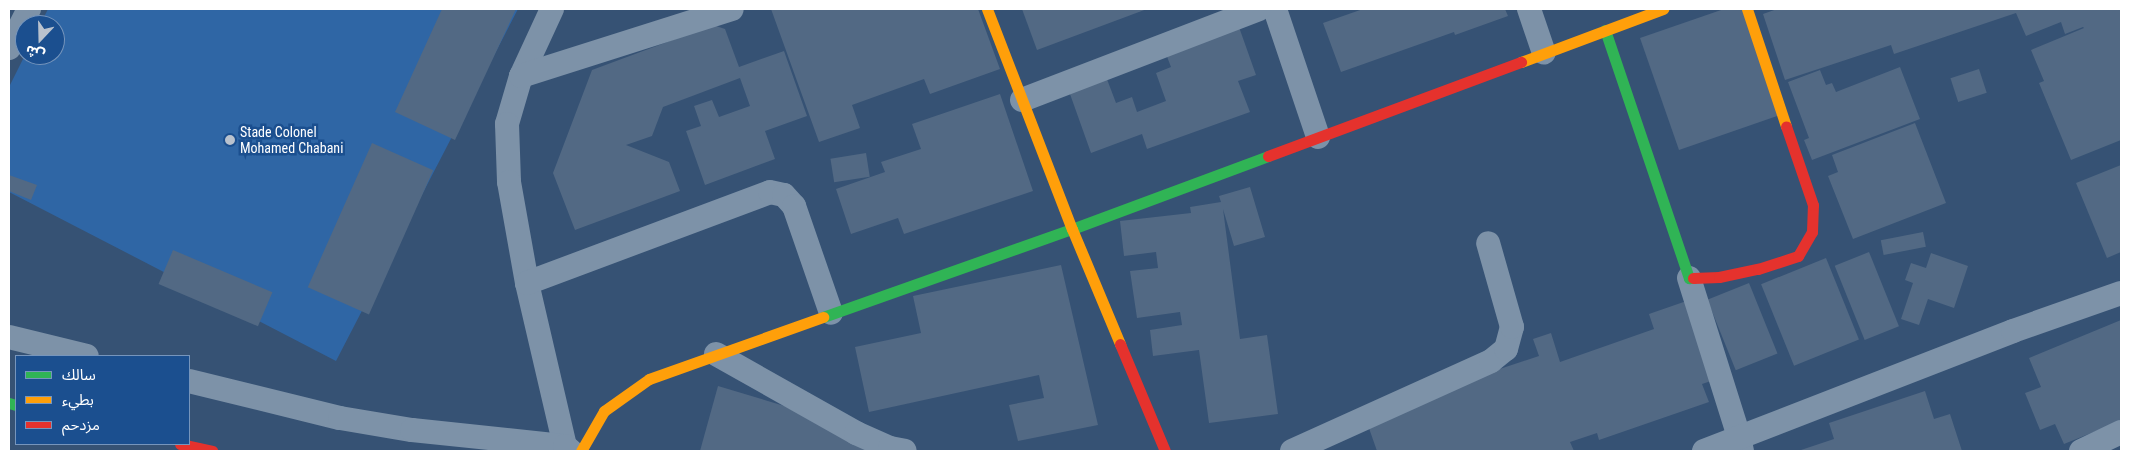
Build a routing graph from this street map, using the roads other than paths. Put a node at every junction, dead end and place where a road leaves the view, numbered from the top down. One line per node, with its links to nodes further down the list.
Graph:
1 (29, 9): 11 (street)
2 (552, 9): 13 (street)
3 (732, 9): 13 (street)
4 (987, 9): 14 (street)
5 (1259, 9): 14 (street)
6 (1275, 9): 15 (street)
7 (1528, 9): 12 (street)
8 (1663, 9): 10 (street)
9 (1746, 9): 18 (street)
10 (1605, 30): 12 (street); 18 (street)
11 (9, 48)
12 (1544, 53): 15 (street)
13 (521, 76): 19 (street)
14 (1022, 100): 16 (street)
15 (1318, 137): 16 (street)
16 (1072, 229): 21 (street); 32 (street)
17 (1488, 243): 33 (street)
18 (1689, 278): 27 (street)
19 (527, 283): 21 (street); 29 (street)
20 (2121, 293): 27 (street)
21 (831, 313): 23 (street)
22 (9, 337): 24 (street)
23 (716, 354): 29 (street); 31 (street)
24 (83, 355)
25 (190, 381): 29 (street)
26 (2121, 432): 35 (street)
27 (1741, 444): 34 (street)
28 (185, 445): 30 (street)
29 (572, 449)
30 (212, 451)
31 (905, 451)
32 (1165, 451)
33 (1292, 451)
34 (1704, 451)
35 (2081, 451)

